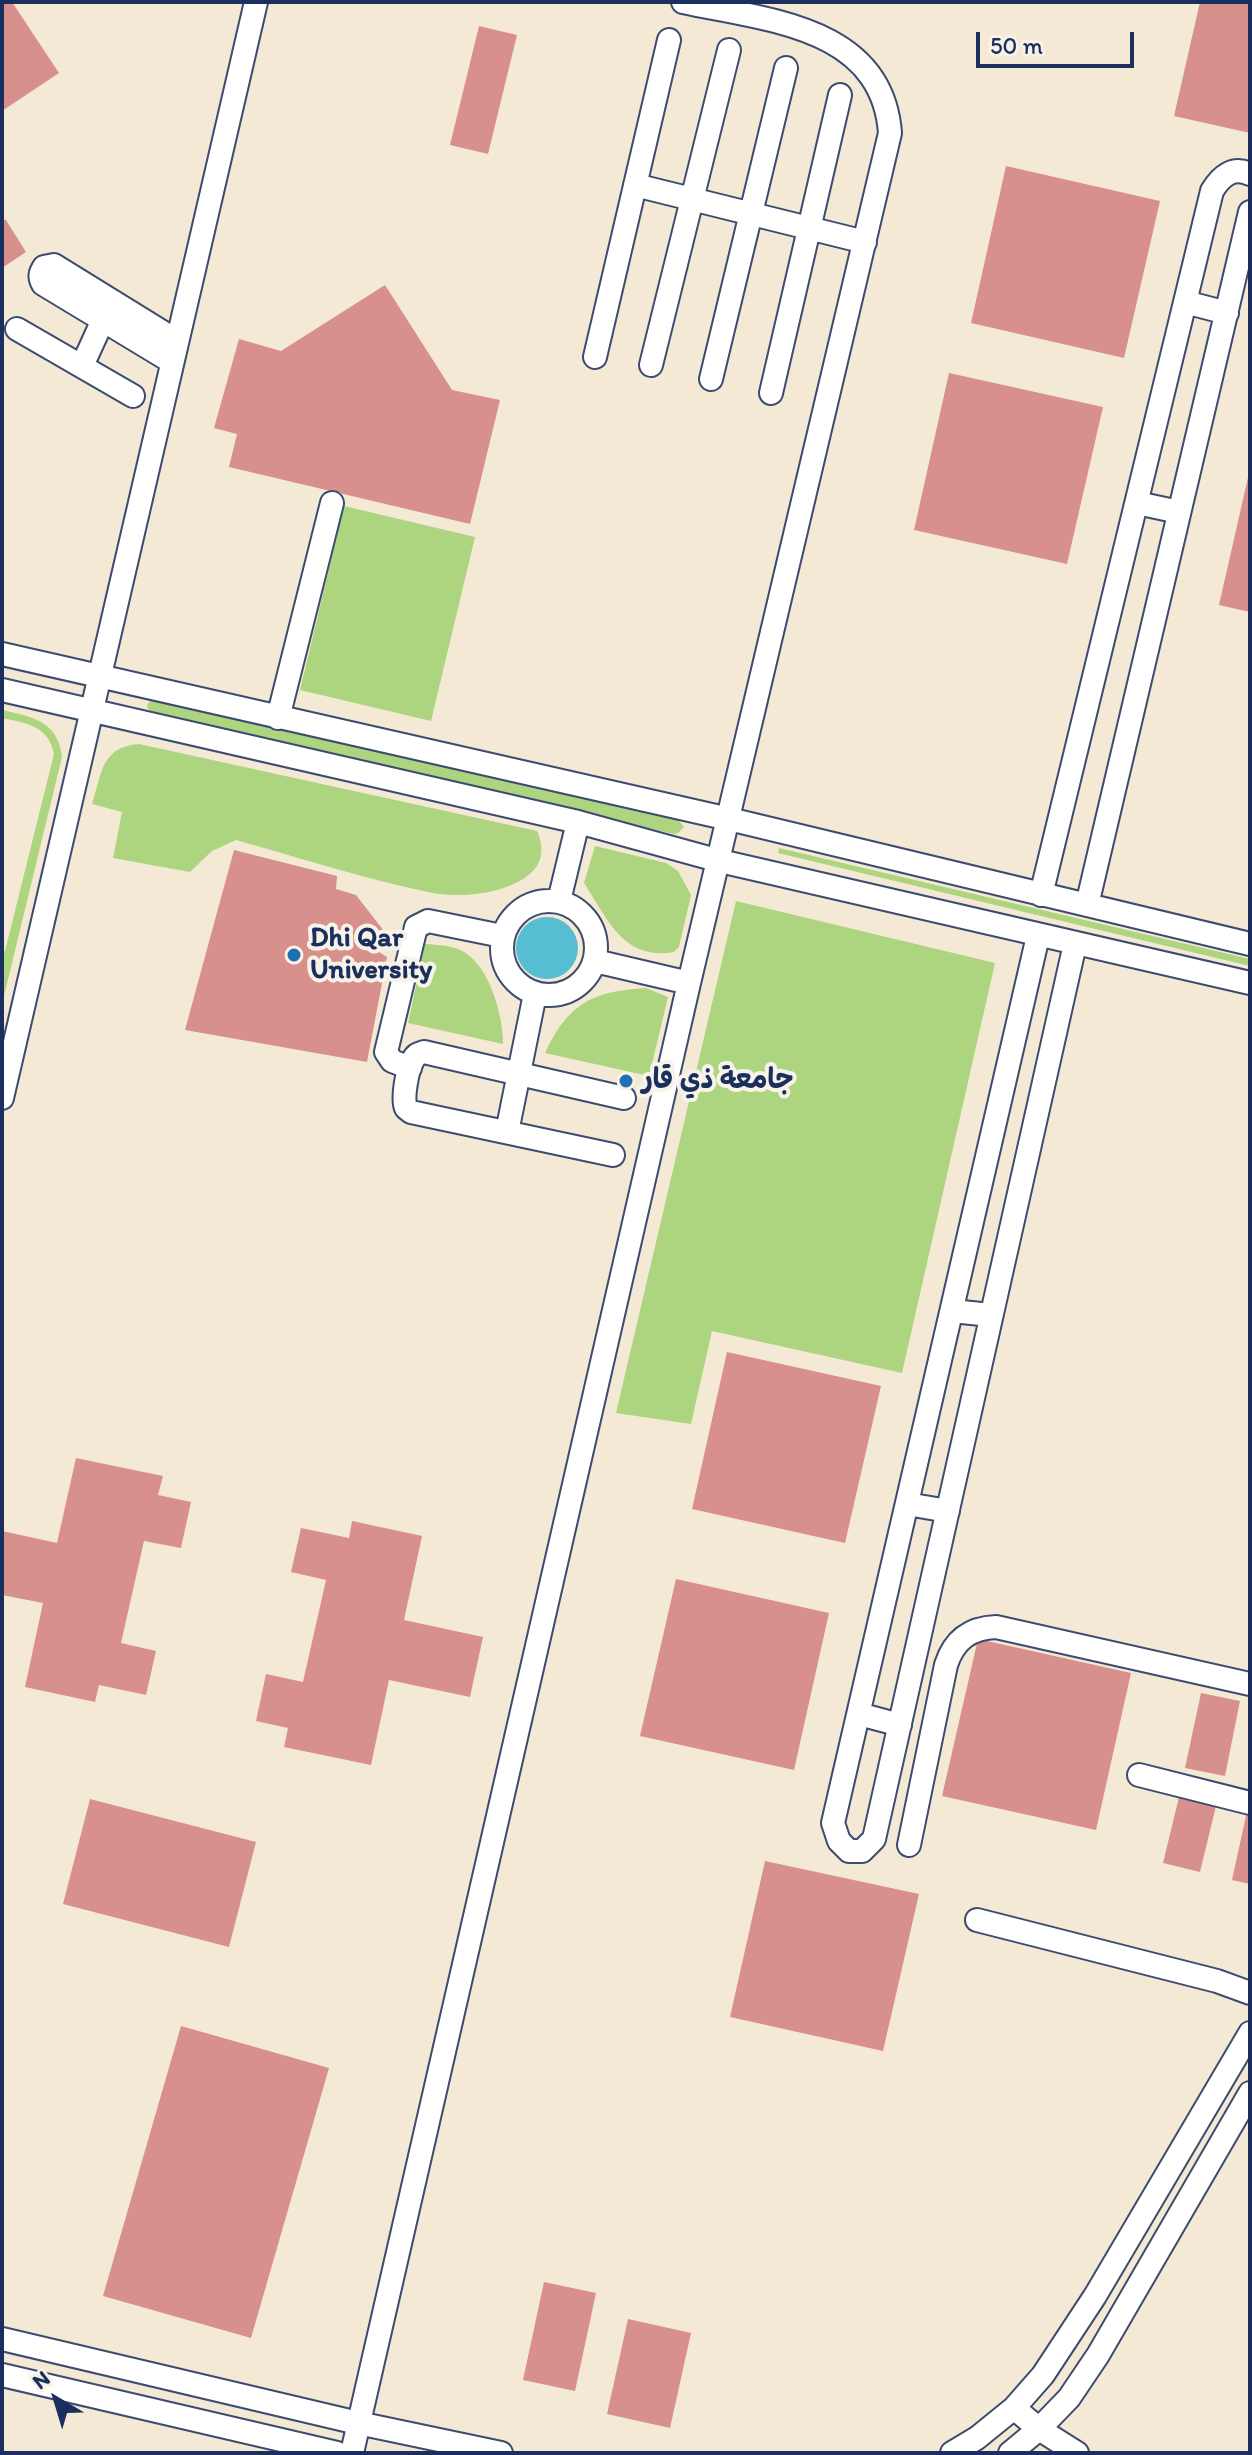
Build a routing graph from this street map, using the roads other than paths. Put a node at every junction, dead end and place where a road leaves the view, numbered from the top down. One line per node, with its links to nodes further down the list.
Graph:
1 (256, 2): 18 (street)
2 (683, 2): 13 (street)
3 (669, 40): 8 (street)
4 (729, 50): 9 (street)
5 (786, 68): 11 (street)
6 (840, 95): 12 (street)
7 (1250, 174): 14 (street)
8 (635, 185): 9 (street); 19 (street)
9 (693, 199): 11 (street); 20 (street)
10 (1250, 212): 15 (street)
11 (751, 213): 12 (street); 22 (street)
12 (809, 228): 13 (street); 23 (street)
13 (865, 242): 33 (street)
14 (1185, 302): 15 (street); 26 (street)
15 (1227, 313): 27 (street)
16 (103, 320): 18 (street); 18 (street); 21 (street)
17 (17, 329): 21 (street)
18 (175, 352): 29 (street)
19 (595, 357)
20 (651, 365)
21 (82, 366): 24 (street)
22 (711, 379)
23 (771, 393)
24 (133, 396)
25 (332, 503): 32 (street)
26 (1137, 503): 27 (street); 36 (street)
27 (1179, 512): 38 (street)
28 (2, 654): 29 (street)
29 (99, 677): 31 (street); 32 (street)
30 (2, 690): 31 (street)
31 (91, 712): 34 (street); 47 (street)
32 (278, 718): 33 (street)
33 (729, 819): 35 (street); 36 (street)
34 (578, 822): 35 (street); 37 (street)
35 (720, 861): 40 (street); 44 (street)
36 (1041, 895): 38 (street)
37 (559, 901): 39 (street); 43 (street)
38 (1087, 905): 42 (street)
39 (502, 936): 46 (street); 48 (street)
40 (1038, 936): 41 (street); 54 (street)
41 (1075, 944): 45 (street); 55 (street)
42 (1250, 944)
43 (595, 961): 44 (street); 46 (street)
44 (689, 983): 71 (street)
45 (1250, 983)
46 (535, 994): 49 (street)
47 (9, 1039): 50 (street)
48 (410, 1068): 49 (street); 52 (street)
49 (519, 1074): 51 (street); 52 (street)
50 (2, 1098)
51 (624, 1098)
52 (507, 1132): 53 (street)
53 (613, 1155)
54 (952, 1311): 55 (street); 56 (street)
55 (991, 1315): 57 (street)
56 (907, 1504): 57 (street); 59 (street)
57 (948, 1511): 60 (street)
58 (1250, 1684): 63 (street)
59 (859, 1714): 60 (street); 60 (street)
60 (900, 1725)
61 (1139, 1775): 62 (street)
62 (1250, 1803)
63 (909, 1845)
64 (977, 1920): 65 (street)
65 (1250, 1993)
66 (1250, 2033): 70 (street)
67 (1250, 2093): 72 (street)
68 (2, 2339): 71 (street)
69 (2, 2375): 73 (street)
70 (1014, 2408): 72 (street); 76 (street)
71 (358, 2423): 74 (street); 75 (street)
72 (1039, 2429): 77 (street); 78 (street)
73 (337, 2453)
74 (352, 2453)
75 (501, 2453)
76 (952, 2453)
77 (1010, 2453)
78 (1077, 2453)

